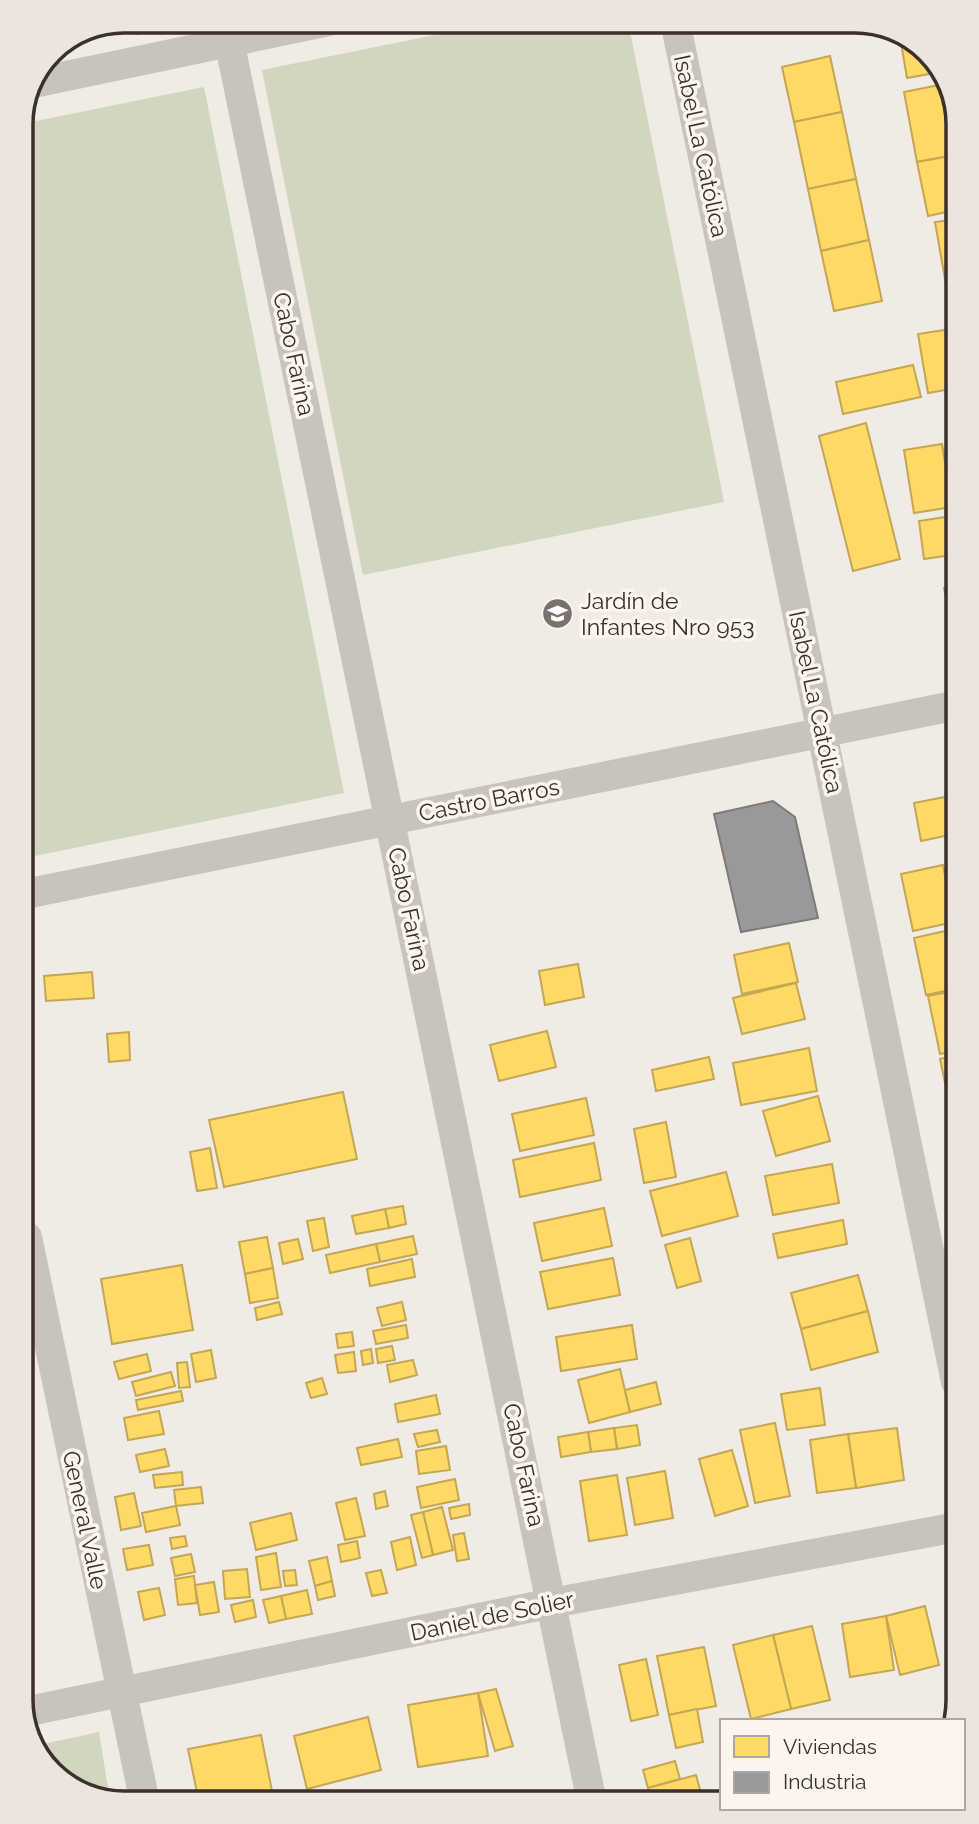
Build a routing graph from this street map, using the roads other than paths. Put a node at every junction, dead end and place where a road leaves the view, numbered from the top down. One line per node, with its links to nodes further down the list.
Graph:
1 (220, 33): 4 (street)
2 (227, 33): 7 (street, Cabo Farina)
3 (677, 33): 6 (street, Isabel La Católica)
4 (45, 80)
5 (946, 707): 6 (street, Castro Barros)
6 (822, 732): 7 (street, Castro Barros); 10 (street, Isabel La Católica)
7 (390, 820): 8 (street, Castro Barros); 12 (street, Cabo Farina)
8 (33, 892)
9 (33, 1266): 13 (street, General Valle)
10 (946, 1333)
11 (946, 1529): 12 (street, Daniel de Solier)
12 (552, 1603): 13 (street, Daniel de Solier); 16 (street, Cabo Farina)
13 (121, 1693): 14 (street, Daniel de Solier); 15 (street, General Valle)
14 (34, 1710)
15 (143, 1791)
16 (590, 1791)

